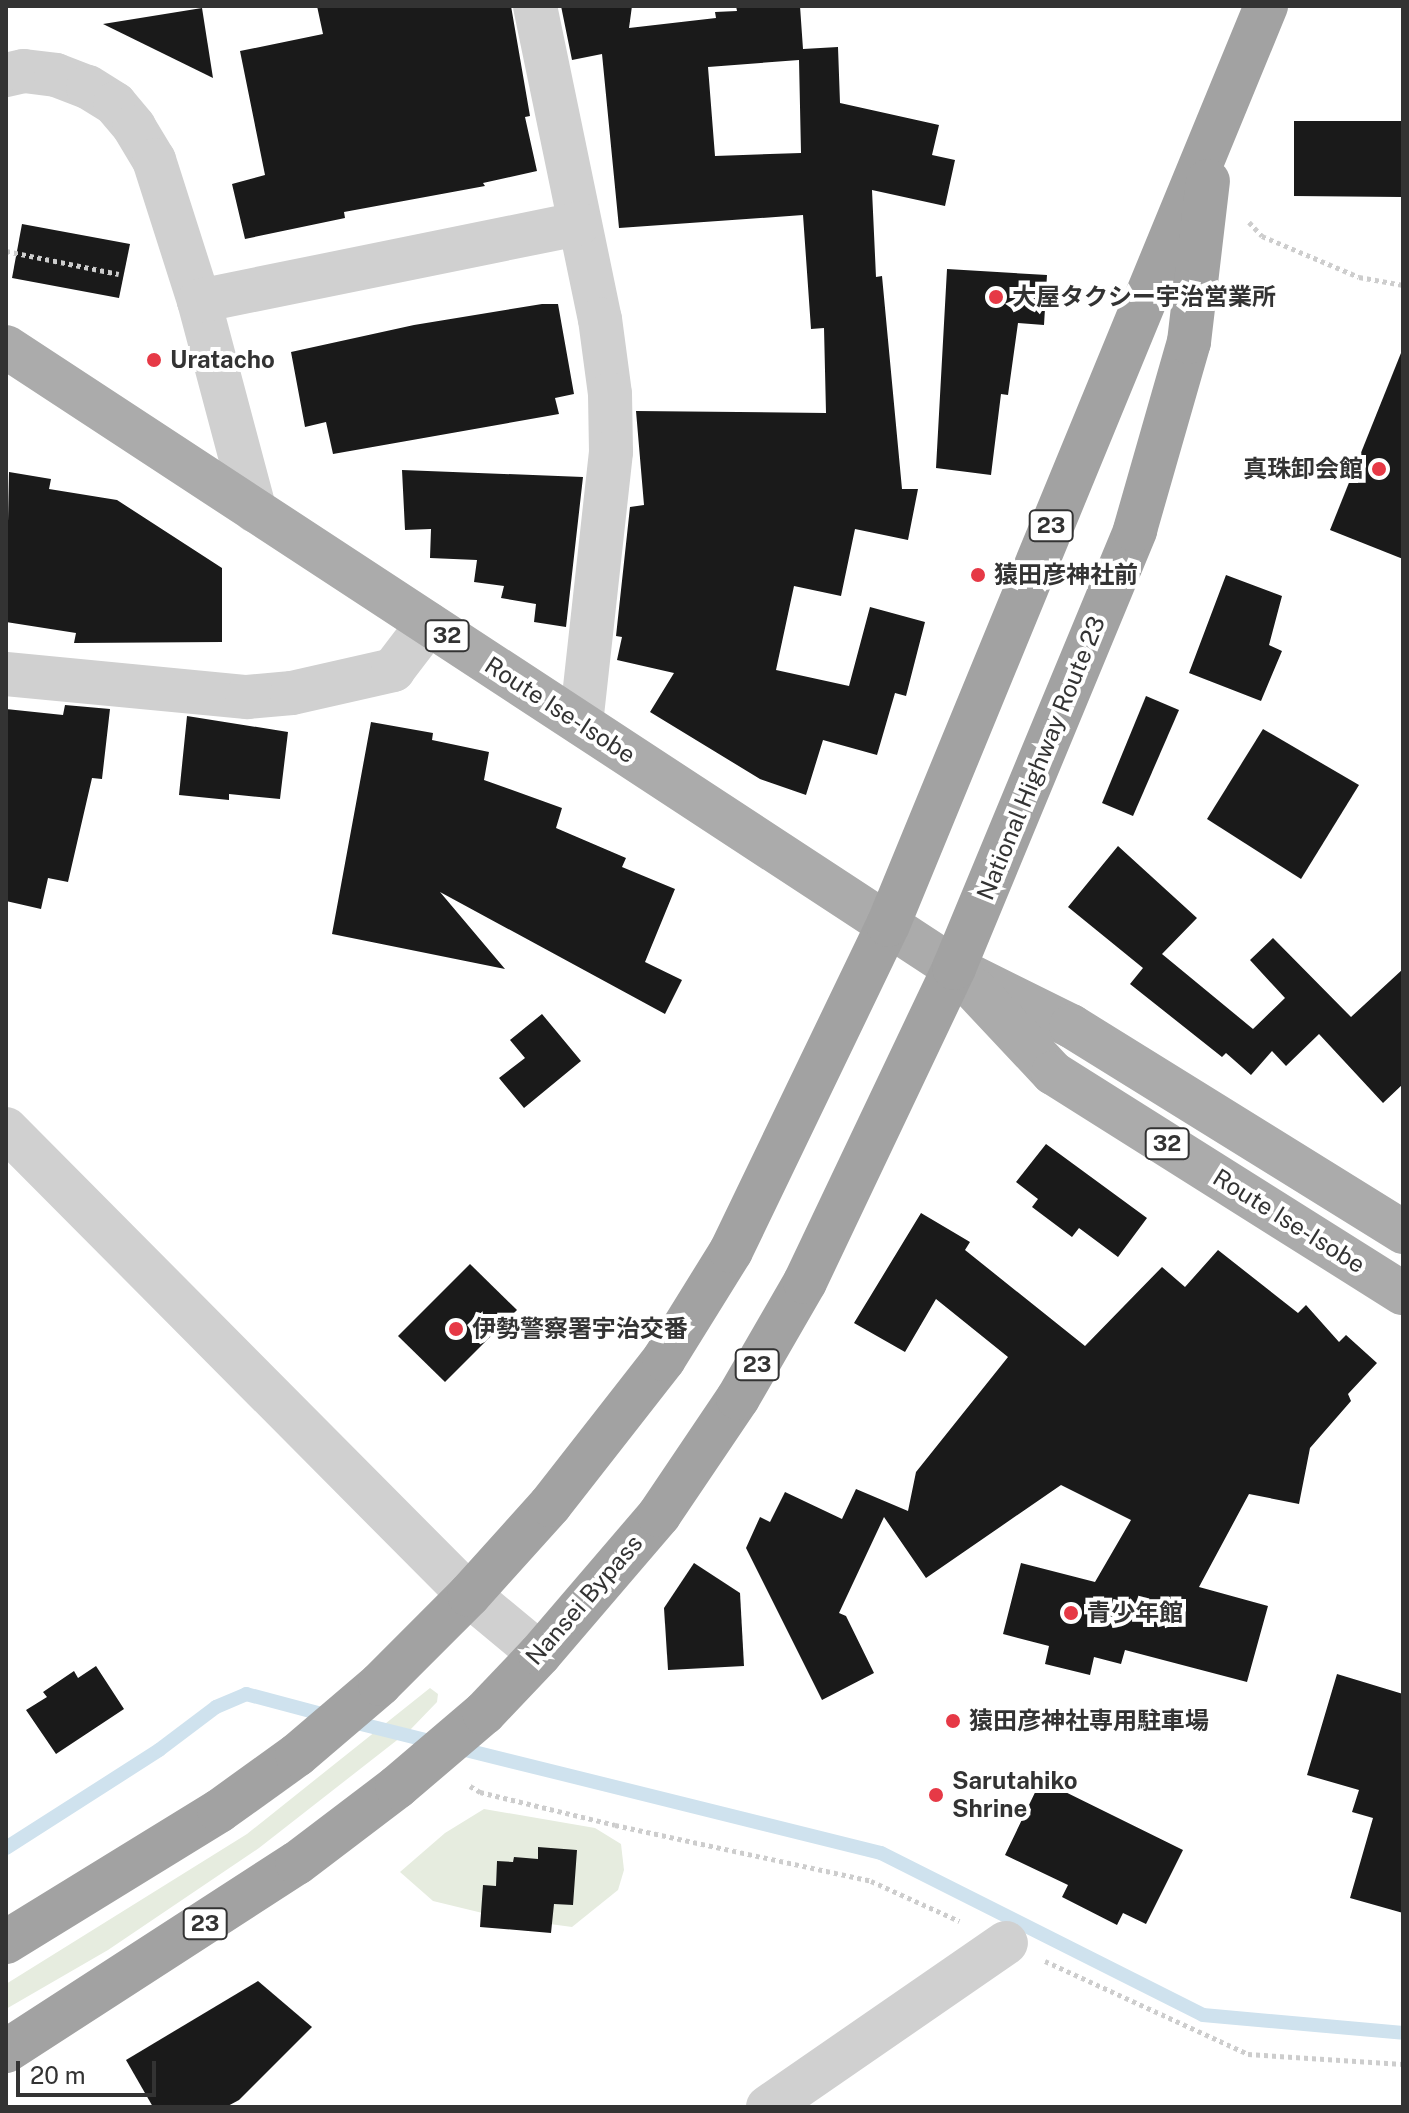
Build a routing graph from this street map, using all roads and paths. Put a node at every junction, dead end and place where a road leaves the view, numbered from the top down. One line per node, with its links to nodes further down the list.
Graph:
1 (535, 6): 6 (street)
2 (1266, 6): 4 (highway, National Highway Route 23 / 23)
3 (6, 75): 10 (street)
4 (1214, 127): 16 (highway, National Highway Route 23 / 23); 17 (highway, National Highway Route 23 / 23)
5 (1239, 213): 9 (path)
6 (578, 224): 10 (street); 15 (street)
7 (6, 251): 8 (path)
8 (119, 274)
9 (1403, 285)
10 (199, 301): 12 (street)
11 (6, 347): 12 (main road, Route Ise-Isobe / 32)
12 (255, 511): 13 (main road, Route Ise-Isobe / 32)
13 (428, 624): 14 (street); 15 (main road, Route Ise-Isobe / 32)
14 (6, 674)
15 (581, 723): 16 (main road, Route Ise-Isobe / 32)
16 (888, 925): 17 (main road, Route Ise-Isobe / 32); 21 (highway, 23)
17 (954, 968): 19 (main road, Route Ise-Isobe / 32); 20 (main road, Route Ise-Isobe / 32); 22 (highway, Nansei Bypass / 23)
18 (6, 1129): 21 (street)
19 (1403, 1232)
20 (1403, 1293)
21 (469, 1595): 22 (street); 24 (highway, 23)
22 (540, 1654): 26 (highway, Nansei Bypass / 23)
23 (469, 1785): 25 (path)
24 (6, 1942)
25 (1006, 1943): 27 (path); 28 (street)
26 (6, 2051)
27 (1403, 2064)
28 (768, 2107)

